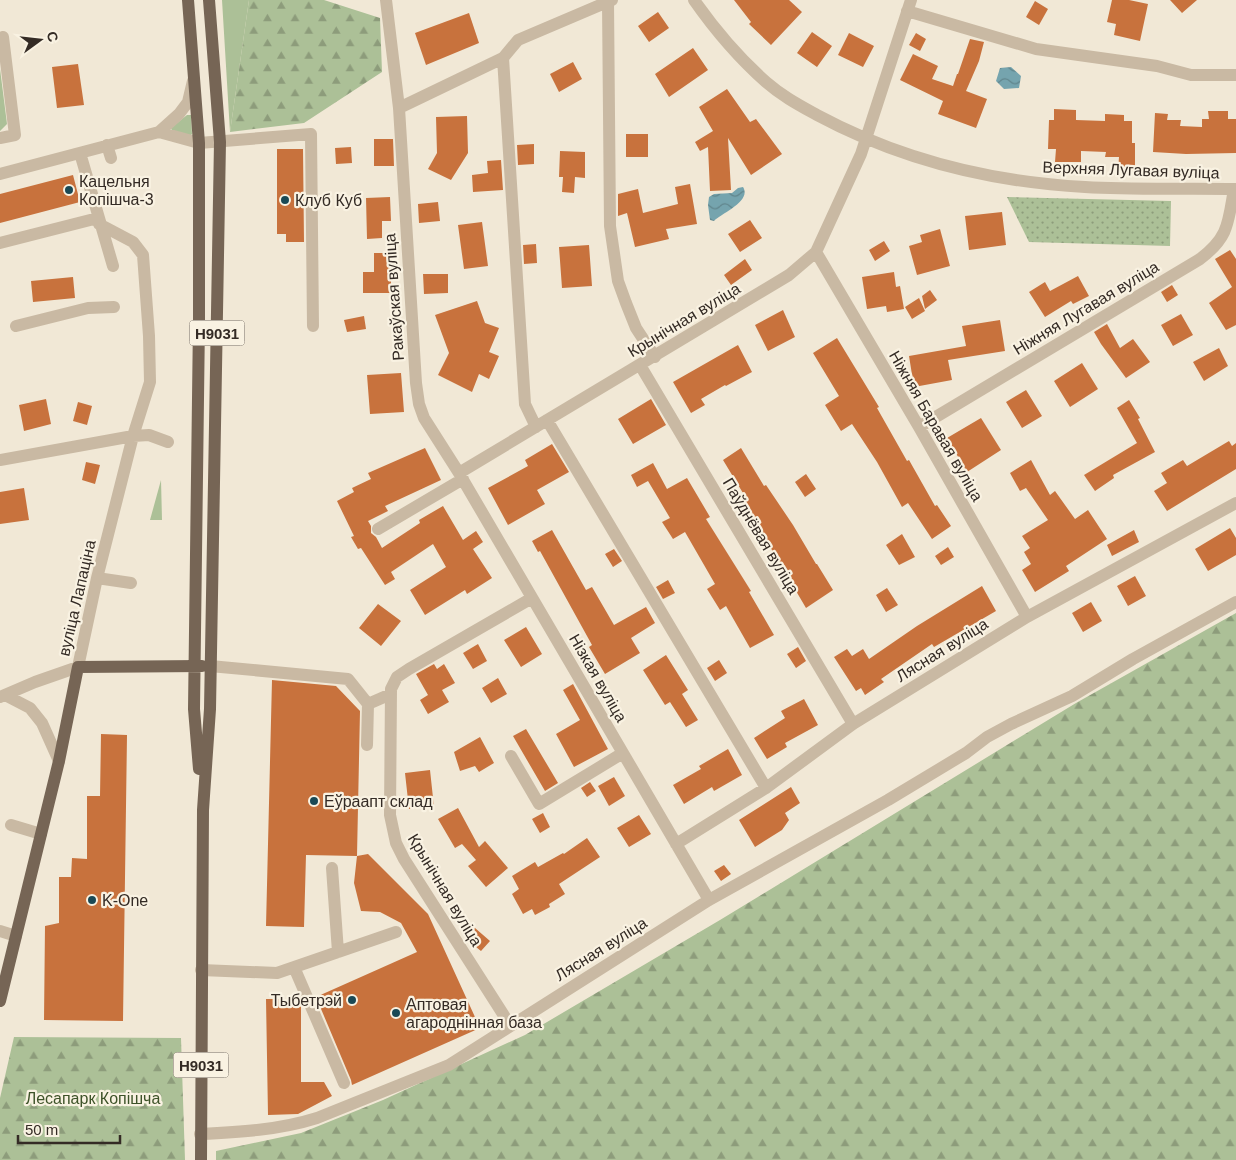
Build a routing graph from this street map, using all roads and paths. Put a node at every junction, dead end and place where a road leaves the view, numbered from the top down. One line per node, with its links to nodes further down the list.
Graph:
1 (188, 0): 11 (main road, Н9031)
2 (209, 0): 9 (main road, Н9031)
3 (386, 0): 12 (street, Ракаўская вуліца)
4 (694, 0): 15 (street, Верхняя Лугавая вуліца)
5 (610, 1): 8 (street); 28 (street)
6 (909, 5): 10 (street); 15 (street, Крынічная вуліца)
7 (3, 37): 14 (street)
8 (503, 58): 12 (street); 31 (street)
9 (215, 75): 11 (main road); 16 (main road, Н9031)
10 (1236, 75)
11 (194, 78): 13 (street); 17 (main road, Н9031)
12 (399, 108): 36 (street, Ракаўская вуліца)
13 (159, 132): 17 (street); 18 (street)
14 (0, 138)
15 (867, 139): 20 (street, Верхняя Лугавая вуліца); 23 (street, Крынічная вуліца)
16 (220, 142): 17 (street); 27 (street); 45 (main road, Н9031)
17 (199, 143): 44 (main road, Н9031)
18 (80, 153): 19 (street); 21 (street)
19 (0, 174)
20 (1235, 189): 32 (street, Ніжняя Лугавая вуліца)
21 (99, 221): 22 (street); 24 (street); 33 (street, вуліца Лапаціна)
22 (0, 243)
23 (816, 252): 28 (street, Крынічная вуліца); 32 (street, Ніжняя Баравая вуліца)
24 (112, 266)
25 (114, 306): 26 (street)
26 (16, 326)
27 (313, 326)
28 (655, 357): 29 (street, Крынічная вуліца)
29 (640, 365): 30 (street, Крынічная вуліца); 50 (street, Паўднёвая вуліца)
30 (547, 420): 31 (street, Крынічная вуліца); 55 (street)
31 (536, 427): 36 (street, Крынічная вуліца)
32 (919, 427): 43 (street, Ніжняя Баравая вуліца)
33 (133, 436): 34 (street); 35 (street); 39 (street, вуліца Лапаціна)
34 (168, 442)
35 (0, 460)
36 (461, 476): 38 (street, Крынічная вуліца); 41 (street, Нізкая вуліца)
37 (1236, 502): 43 (street, Лясная вуліца)
38 (378, 529)
39 (97, 578): 40 (street); 46 (street, вуліца Лапаціна)
40 (130, 582)
41 (532, 598): 47 (street, Крынічная вуліца); 52 (street, Нізкая вуліца)
42 (1236, 602): 61 (street, Лясная вуліца)
43 (1027, 617): 50 (street, Лясная вуліца)
44 (195, 666): 45 (main road); 46 (main road); 56 (main road, Н9031)
45 (210, 666): 49 (street); 56 (main road, Н9031)
46 (78, 667): 48 (street); 54 (main road, вуліца Лапаціна)
47 (391, 694): 49 (street); 69 (street, Крынічная вуліца)
48 (3, 696): 54 (street)
49 (368, 704): 51 (street)
50 (854, 724): 55 (street, Лясная вуліца)
51 (367, 744)
52 (623, 753): 53 (street); 59 (street, Нізкая вуліца)
53 (511, 756)
54 (59, 761): 58 (main road, вуліца Лапаціна)
55 (766, 788): 59 (street, Лясная вуліца)
56 (203, 810): 67 (main road, Н9031)
57 (11, 825): 58 (street)
58 (41, 834): 64 (main road, вуліца Лапаціна)
59 (676, 844): 61 (street, Нізкая вуліца)
60 (332, 868): 65 (street)
61 (709, 900): 69 (street, Лясная вуліца)
62 (0, 931): 64 (street)
63 (396, 932): 65 (street)
64 (16, 936): 68 (main road, вуліца Лапаціна)
65 (338, 952): 66 (street)
66 (294, 967): 67 (street); 70 (street)
67 (202, 970): 71 (main road, Н9031)
68 (0, 1001)
69 (510, 1026): 71 (street, Лясная вуліца)
70 (344, 1083)
71 (200, 1134): 72 (main road, Н9031)
72 (201, 1160)

